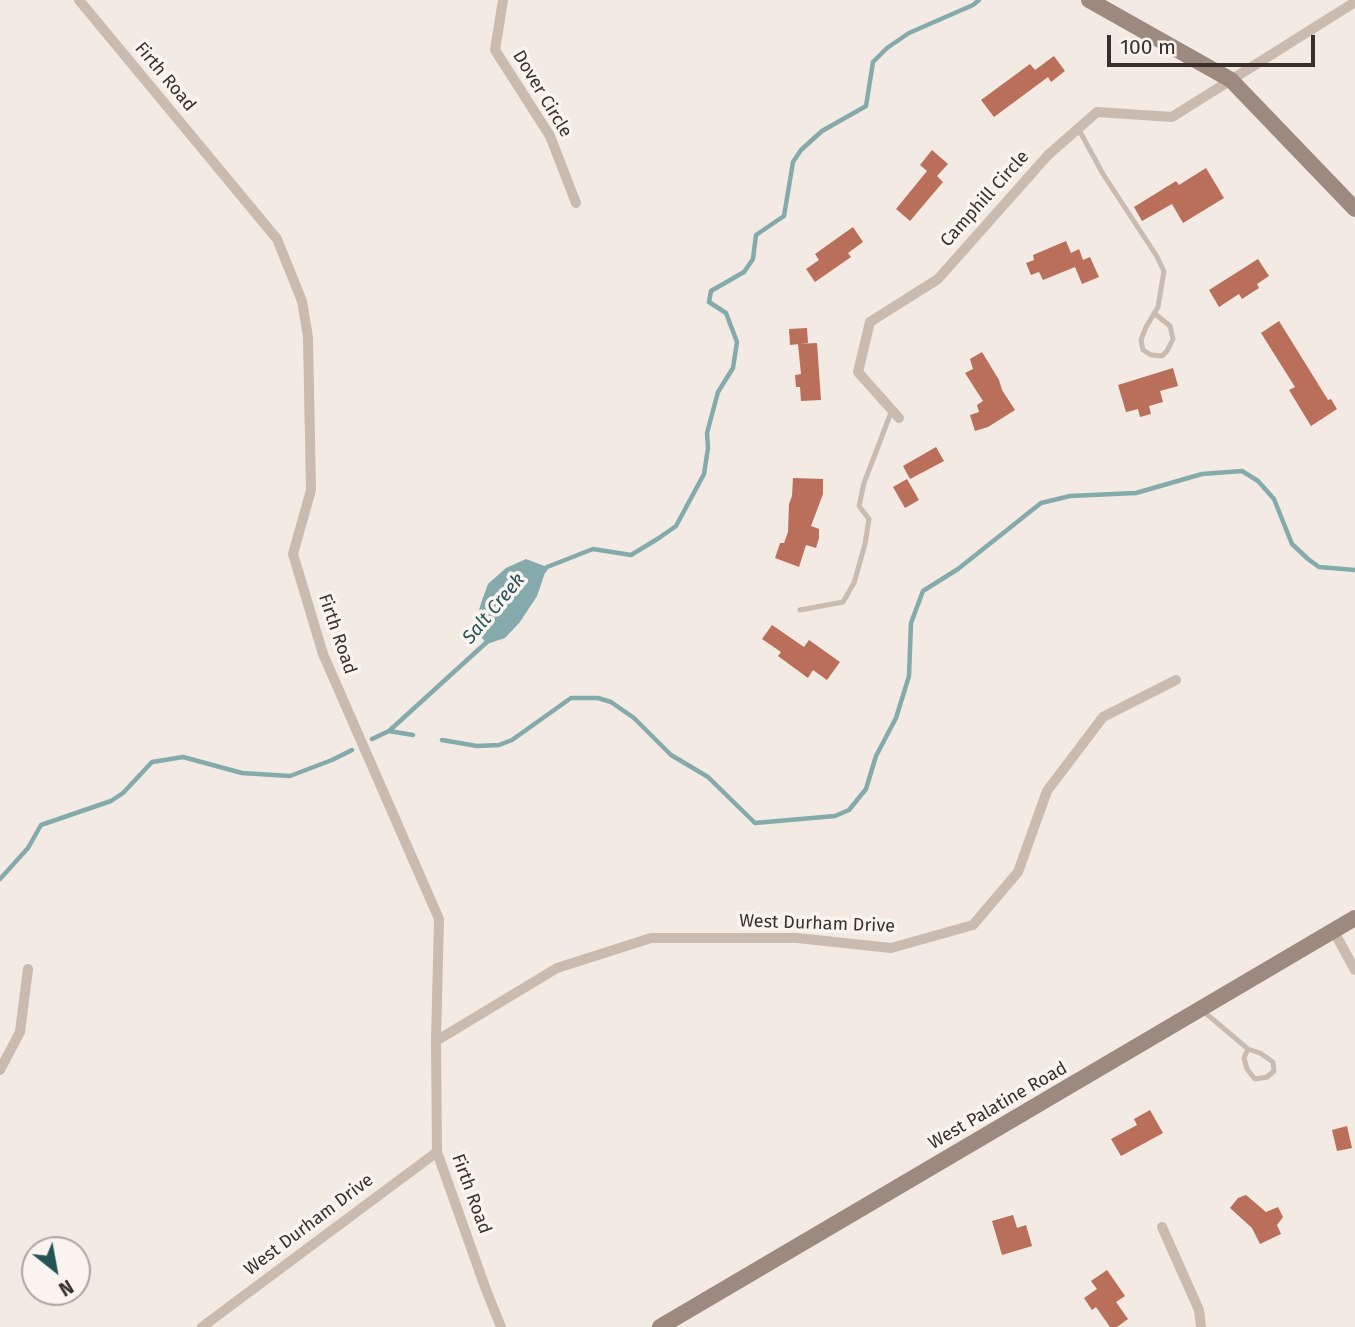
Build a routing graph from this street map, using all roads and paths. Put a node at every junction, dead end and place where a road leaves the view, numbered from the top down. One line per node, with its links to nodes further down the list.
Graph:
1 (79, 0): 18 (street, Firth Road)
2 (503, 0): 7 (street, Dover Circle)
3 (1089, 0): 5 (main road)
4 (1355, 2): 5 (street, Camphill Circle)
5 (1231, 80): 6 (street, Camphill Circle); 8 (main road)
6 (1078, 128): 9 (lane); 10 (street, Camphill Circle)
7 (576, 204)
8 (1355, 209)
9 (1154, 313): 9 (lane)
10 (896, 414): 11 (lane)
11 (800, 610)
12 (1176, 680): 18 (street, West Durham Drive)
13 (1355, 918): 14 (main road, West Palatine Road)
14 (1333, 930): 16 (street); 17 (main road, West Palatine Road)
15 (28, 969): 20 (street)
16 (1355, 970)
17 (1201, 1009): 19 (lane); 25 (main road, West Palatine Road)
18 (436, 1041): 21 (street, Firth Road)
19 (1248, 1049): 19 (lane)
20 (0, 1070)
21 (437, 1152): 23 (street, West Durham Drive); 24 (street, Firth Road)
22 (1162, 1227): 26 (street)
23 (202, 1327)
24 (501, 1327)
25 (660, 1327)
26 (1200, 1327)

